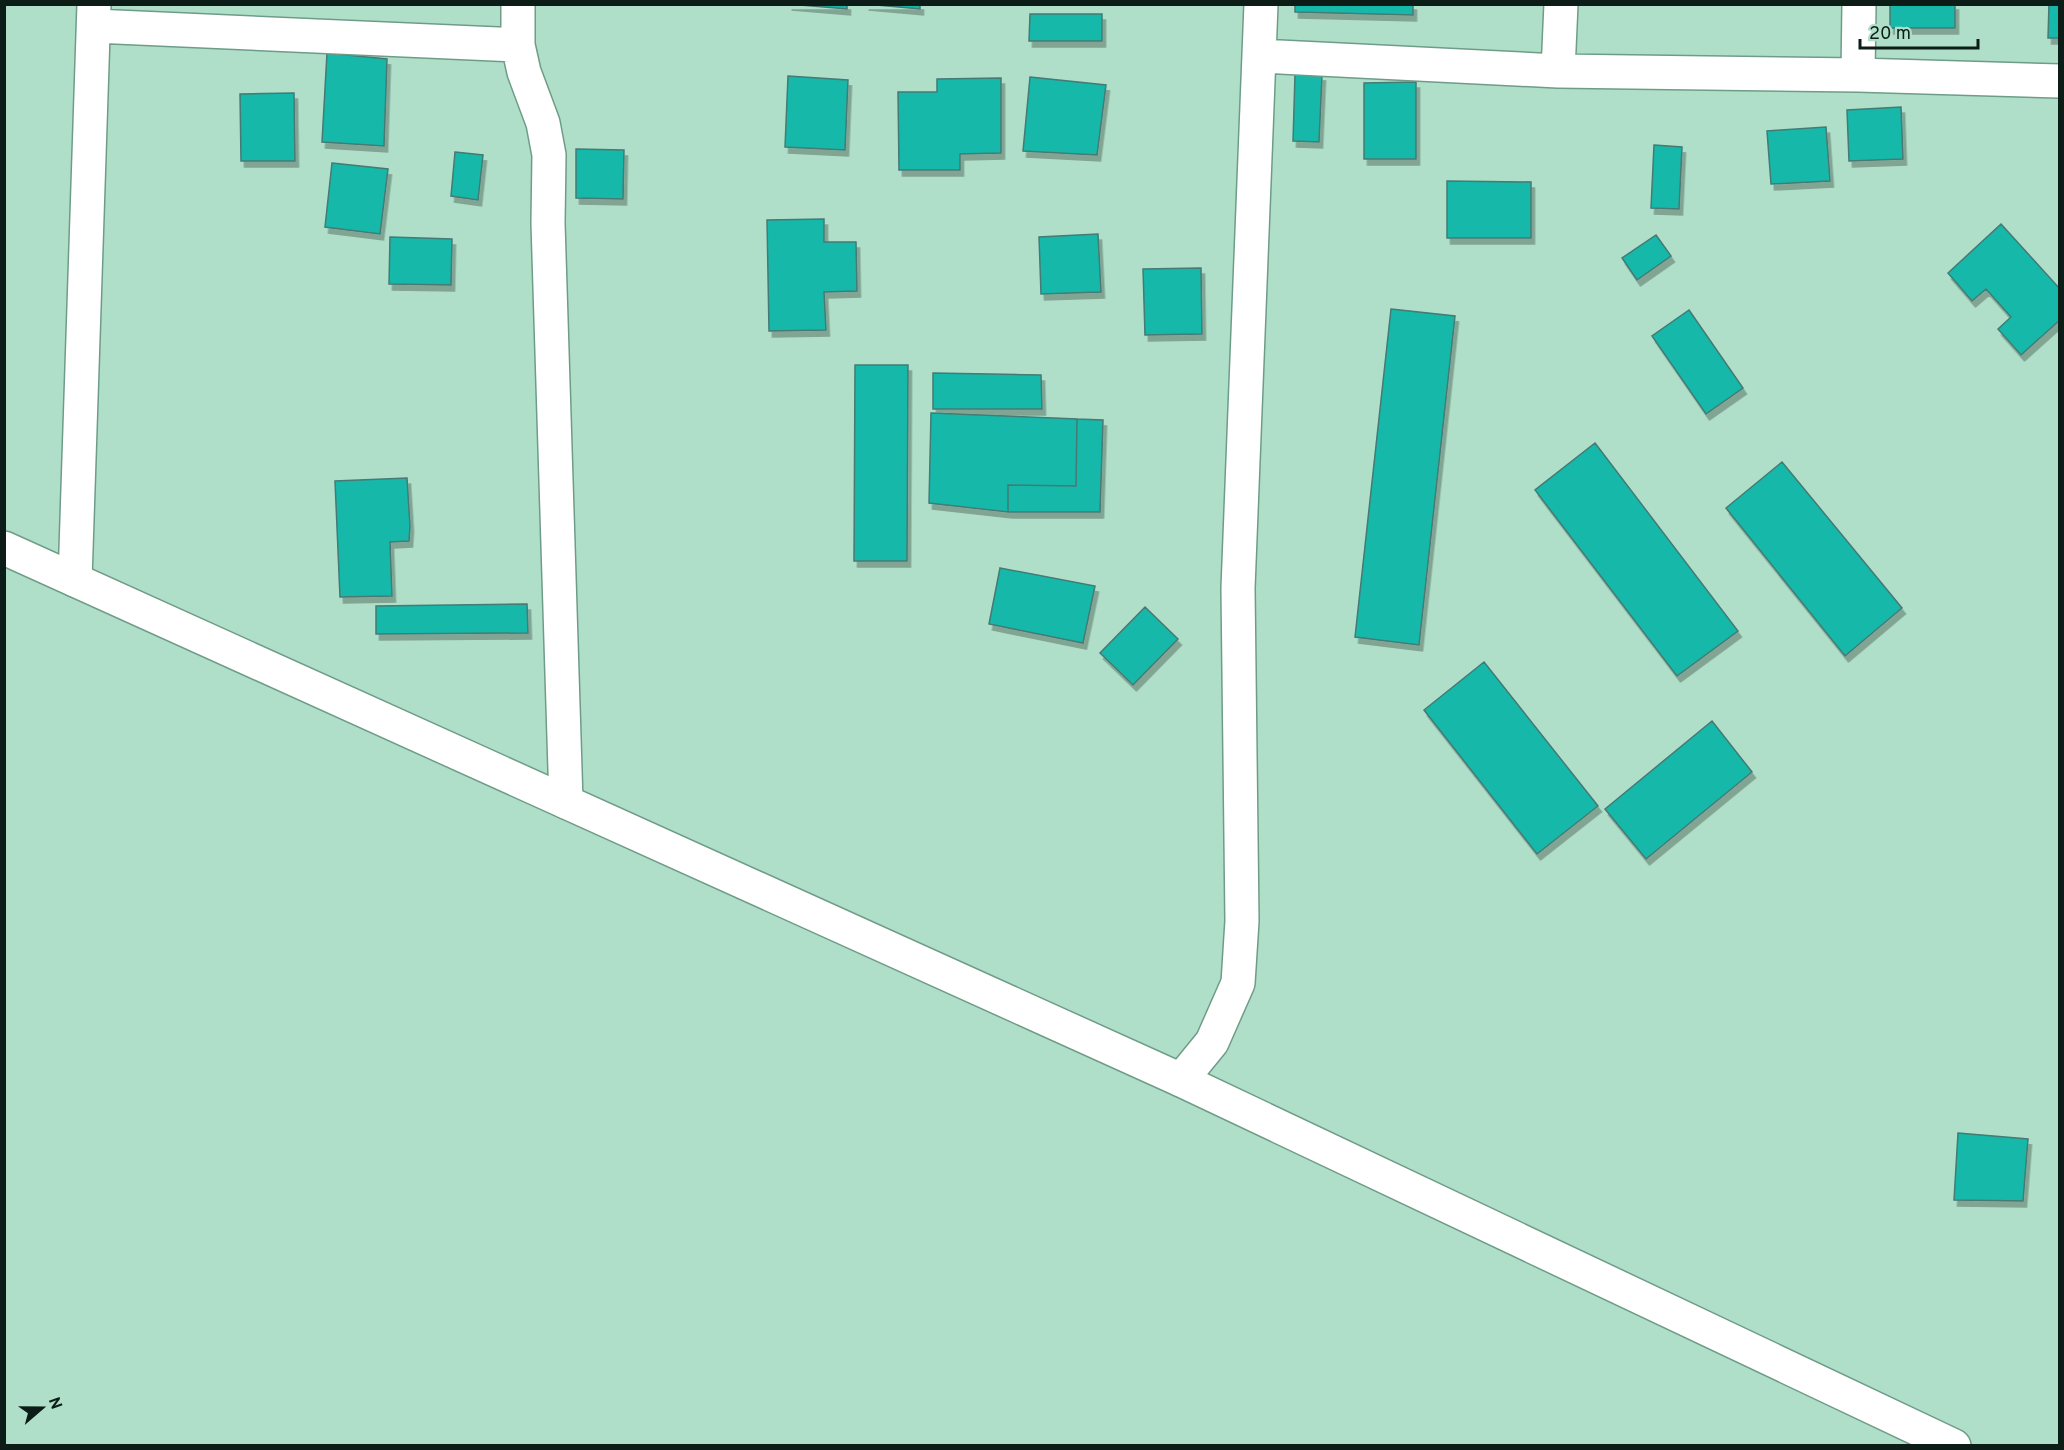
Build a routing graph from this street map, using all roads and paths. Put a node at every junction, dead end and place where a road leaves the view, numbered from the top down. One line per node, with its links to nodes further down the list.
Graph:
1 (518, 4): 6 (street)
2 (1261, 4): 7 (street)
3 (1560, 4): 8 (street)
4 (1859, 4): 9 (street)
5 (94, 15): 6 (street); 12 (street)
6 (518, 45): 13 (street)
7 (1260, 56): 8 (street); 14 (street)
8 (1558, 71): 9 (street)
9 (1858, 75): 10 (street)
10 (2060, 81)
11 (4, 548): 12 (street)
12 (75, 580): 13 (street)
13 (566, 802): 14 (street)
14 (1182, 1080): 15 (street)
15 (1954, 1446)

